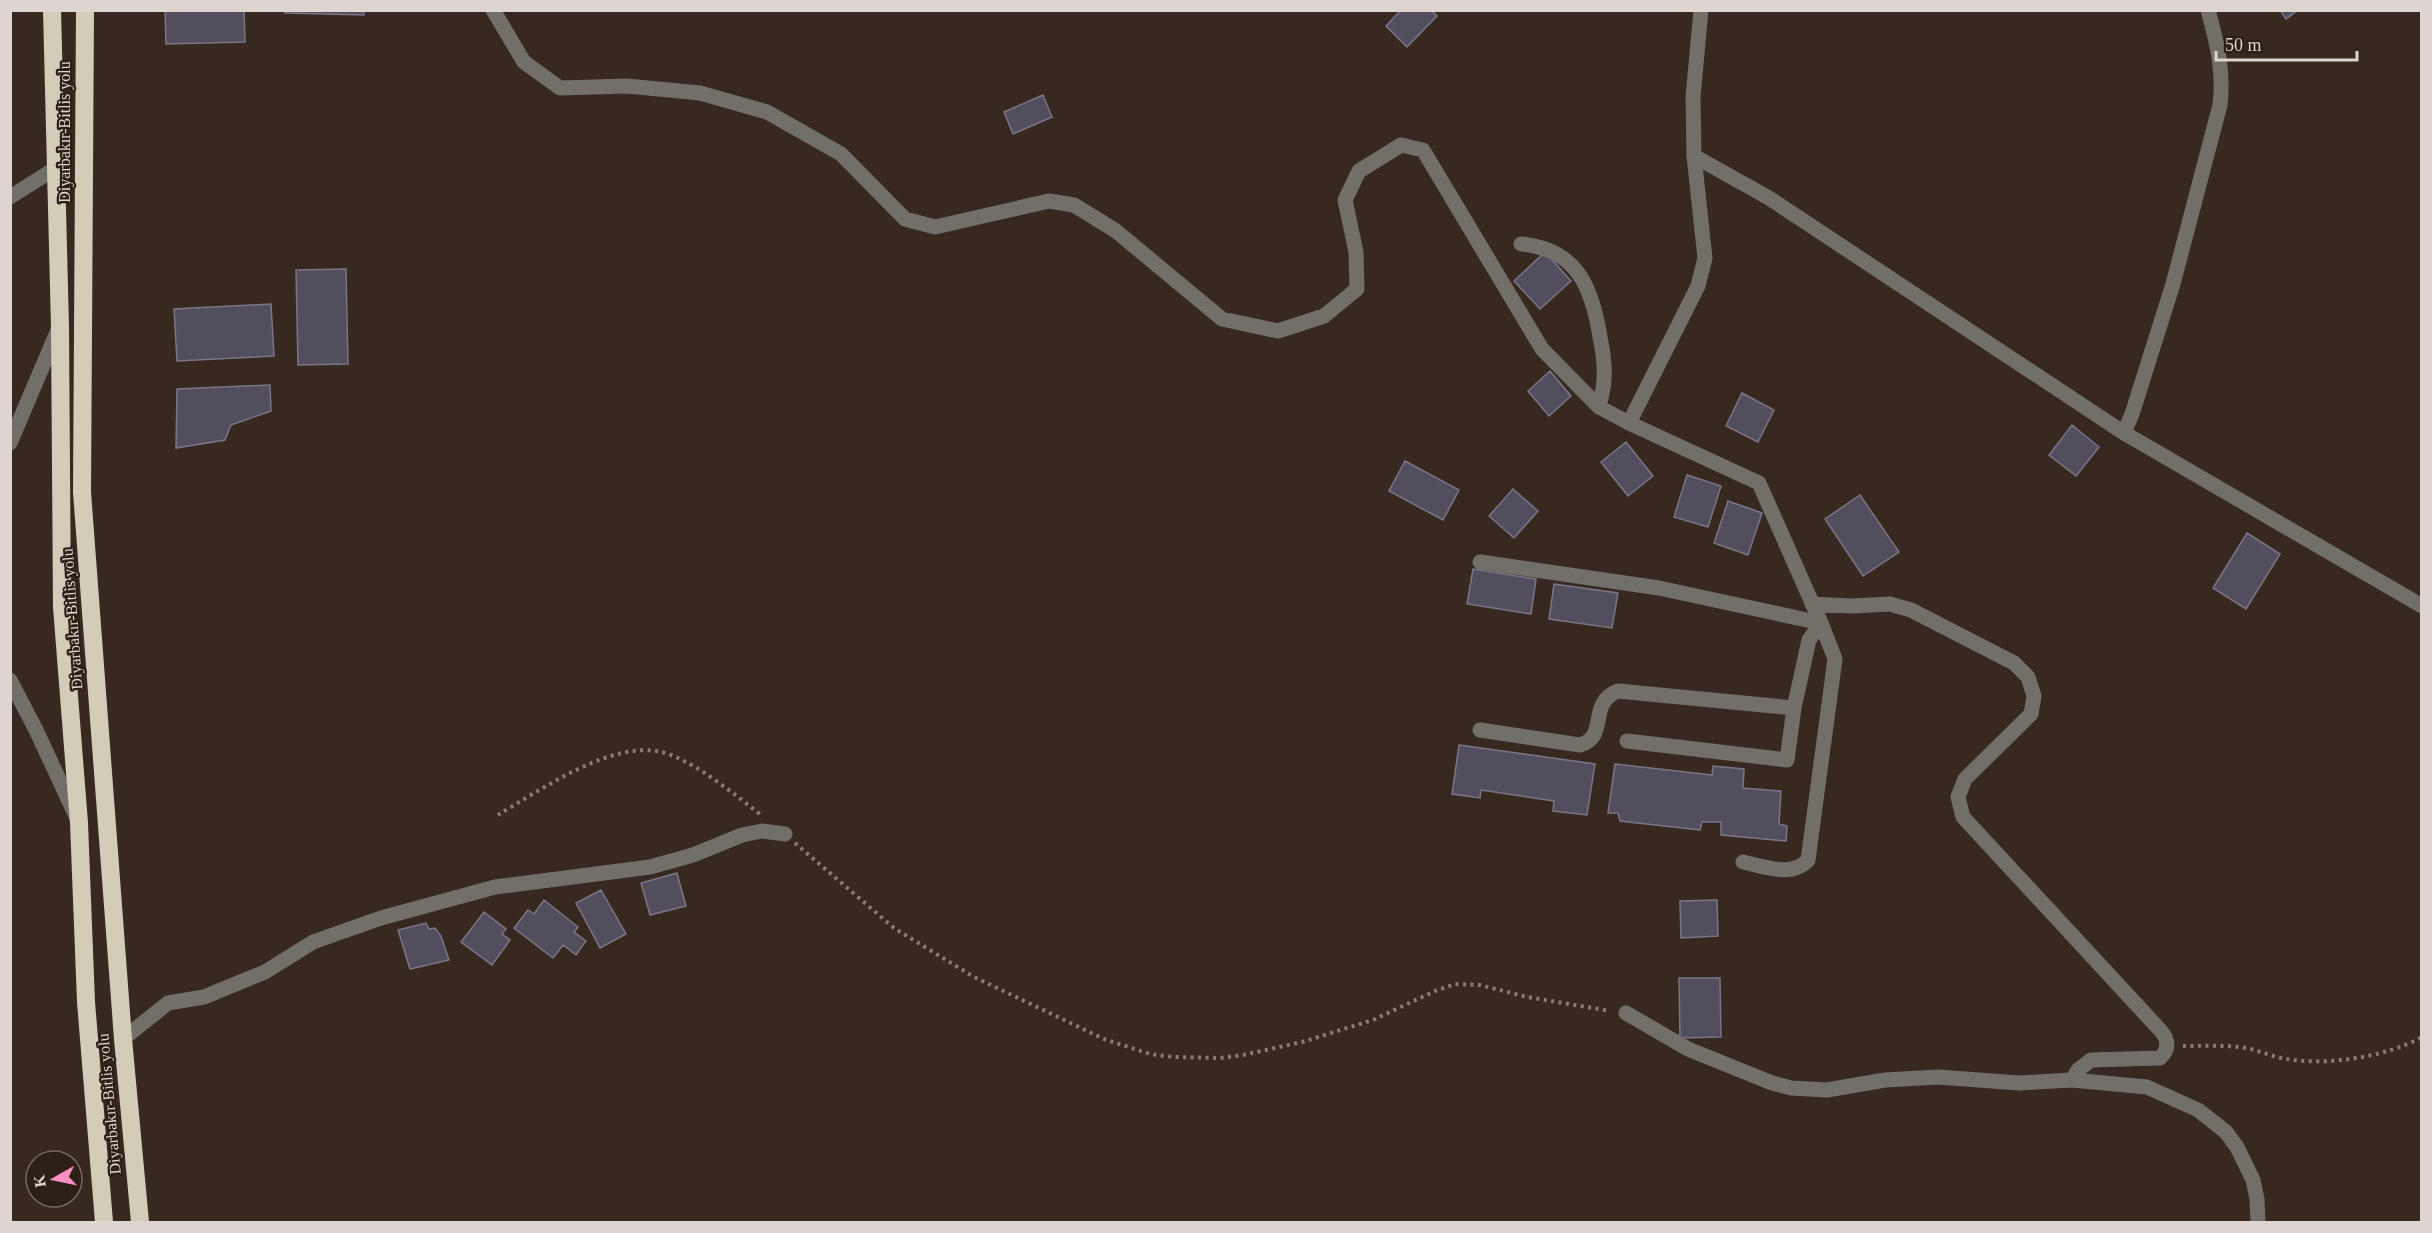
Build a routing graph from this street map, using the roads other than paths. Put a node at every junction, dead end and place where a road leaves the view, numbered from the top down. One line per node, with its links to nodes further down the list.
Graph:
1 (52, 10): 7 (highway, Diyarbakır-Bitlis yolu)
2 (84, 10): 27 (highway, Diyarbakır-Bitlis yolu)
3 (493, 10): 11 (street)
4 (1701, 10): 6 (street)
5 (2208, 10): 13 (street)
6 (1694, 156): 12 (street); 13 (street)
7 (56, 168): 8 (street); 10 (highway, Diyarbakır-Bitlis yolu)
8 (10, 197)
9 (1521, 244): 11 (street)
10 (60, 327): 14 (street); 23 (highway, Diyarbakır-Bitlis yolu)
11 (1599, 407): 12 (street)
12 (1629, 423): 16 (street)
13 (2124, 433): 17 (street)
14 (10, 442)
15 (1480, 562): 18 (street)
16 (1812, 604): 18 (street); 28 (street)
17 (2421, 606)
18 (1821, 623): 20 (street); 25 (street)
19 (10, 680): 23 (street)
20 (1794, 708): 21 (street); 22 (street)
21 (1480, 730)
22 (1627, 741)
23 (79, 823): 29 (highway, Diyarbakır-Bitlis yolu)
24 (784, 834): 27 (street)
25 (1743, 862)
26 (1626, 1013): 28 (street)
27 (123, 1039): 30 (highway, Diyarbakır-Bitlis yolu)
28 (2072, 1080): 31 (street)
29 (104, 1222)
30 (140, 1222)
31 (2258, 1222)

